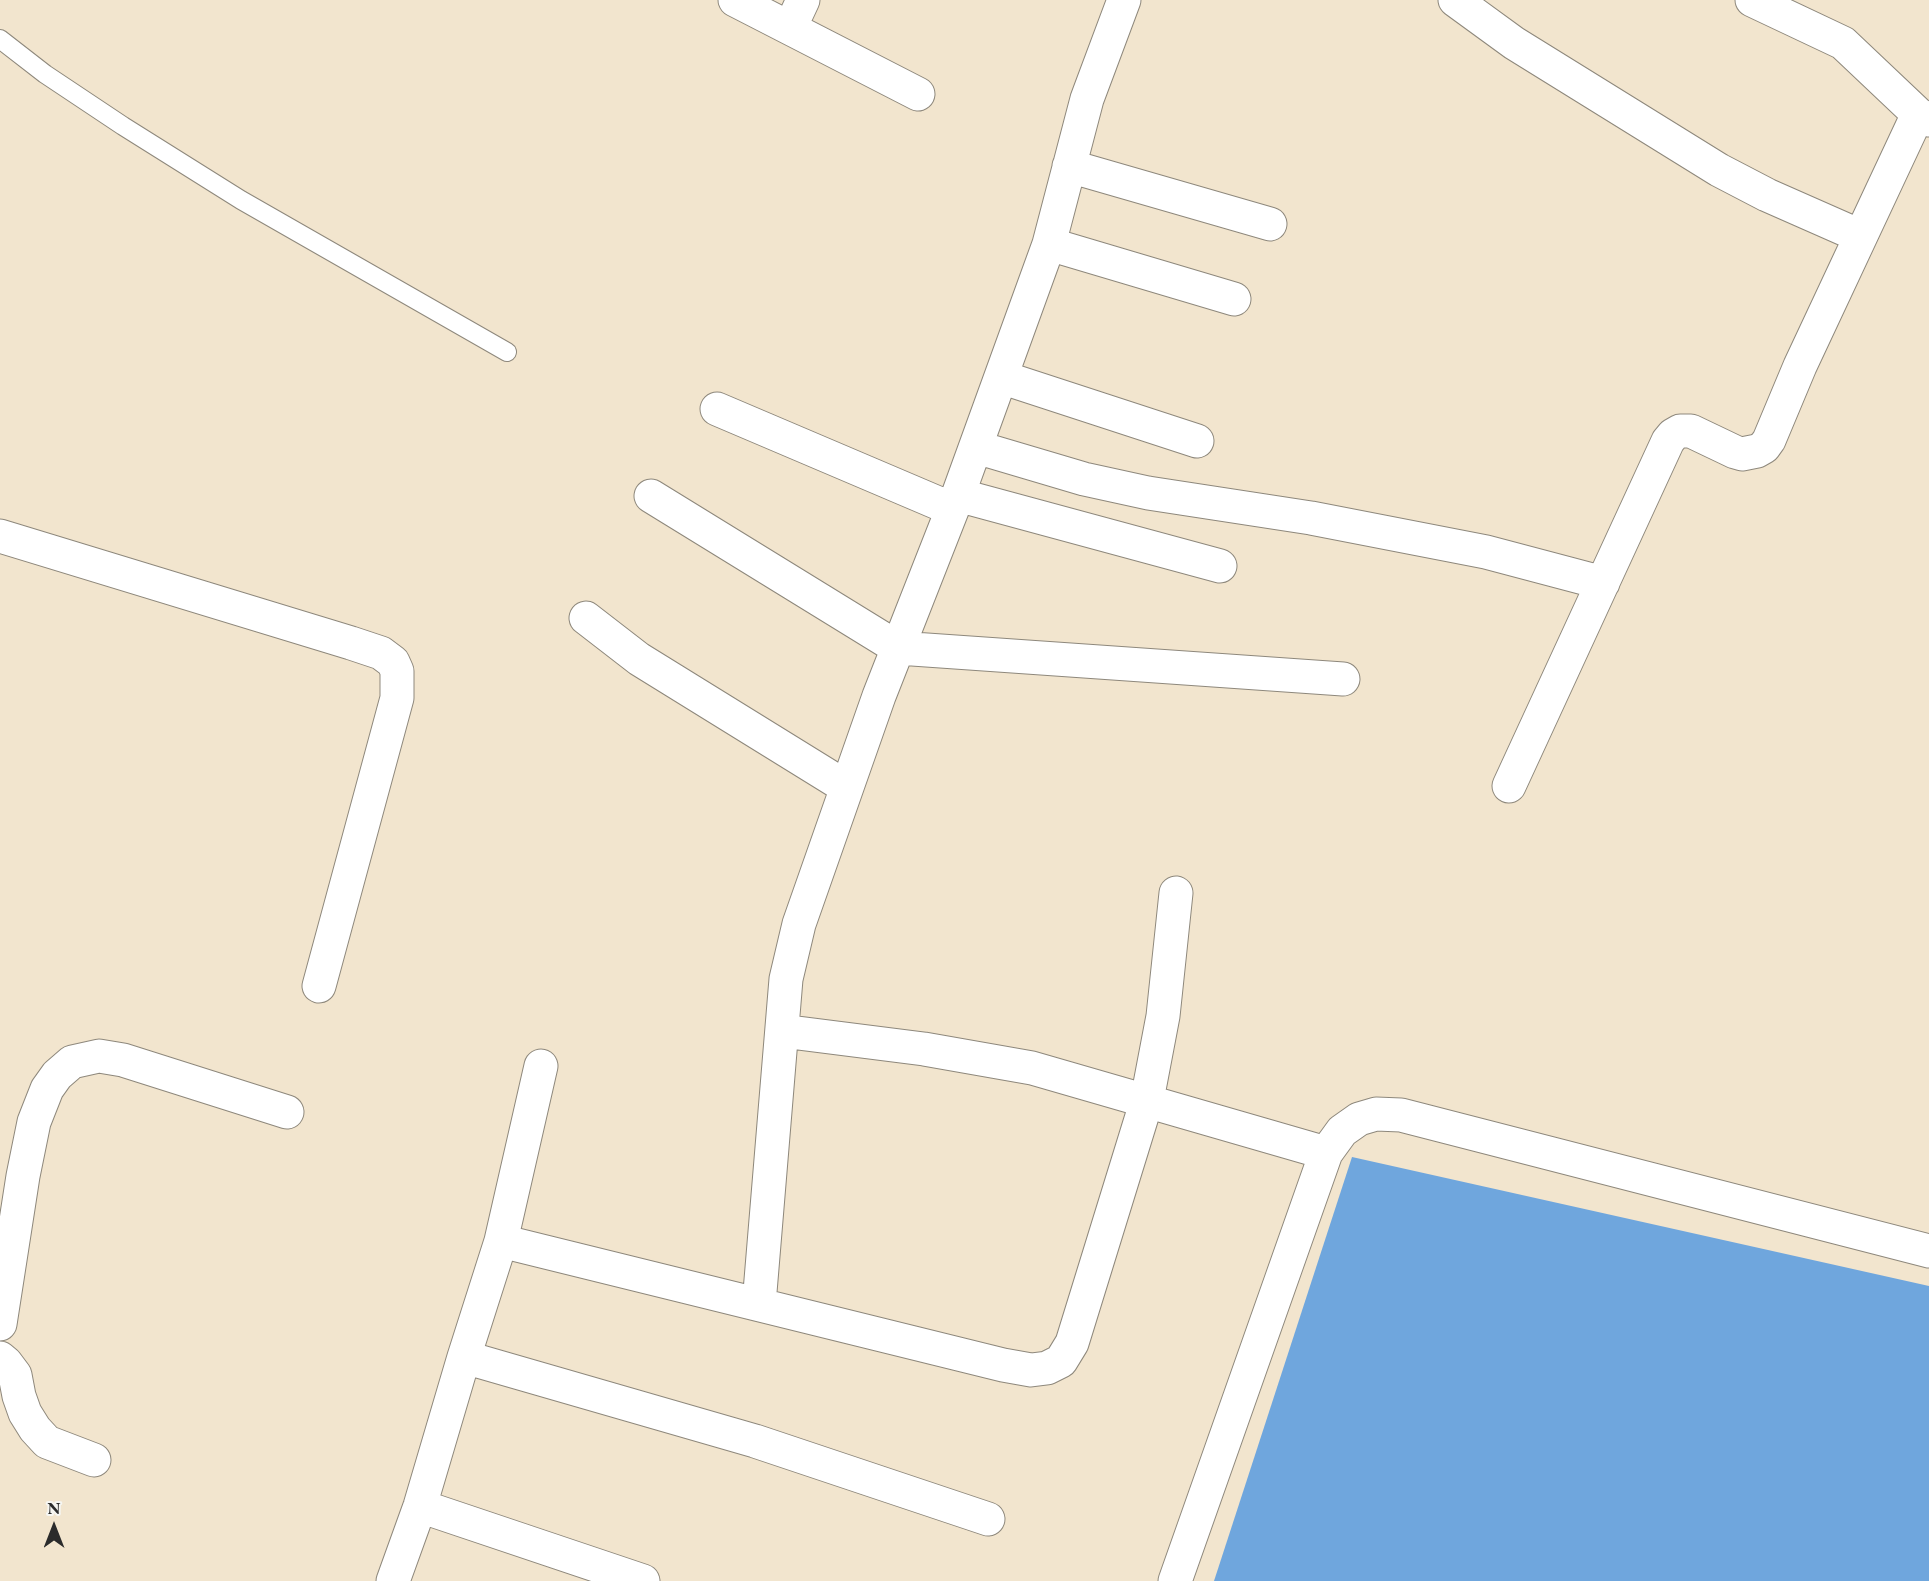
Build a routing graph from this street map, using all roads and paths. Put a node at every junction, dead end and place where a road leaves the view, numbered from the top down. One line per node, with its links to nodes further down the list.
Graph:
1 (735, 0): 5 (street)
2 (1124, 0): 9 (street)
3 (1455, 0): 11 (street)
4 (1752, 0): 8 (street)
5 (796, 14): 7 (street)
6 (0, 39): 14 (lane)
7 (918, 94)
8 (1923, 117): 11 (street)
9 (1069, 166): 10 (street); 12 (street)
10 (1270, 224)
11 (1860, 236): 23 (street)
12 (1049, 244): 13 (street); 15 (street)
13 (1233, 299)
14 (507, 352)
15 (1001, 377): 17 (street); 18 (street)
16 (717, 409): 20 (street)
17 (1197, 441)
18 (976, 447): 20 (street); 23 (street)
19 (651, 496): 25 (street)
20 (955, 502): 22 (street); 25 (street)
21 (0, 536): 30 (street)
22 (1220, 566)
23 (1603, 583): 27 (street)
24 (586, 618): 28 (street)
25 (898, 648): 26 (street); 28 (street)
26 (1343, 679)
27 (1509, 786)
28 (846, 787): 31 (street)
29 (1176, 893): 33 (street)
30 (319, 986)
31 (782, 1031): 33 (street); 38 (street)
32 (541, 1066): 36 (street)
33 (1146, 1100): 35 (street); 38 (street)
34 (287, 1112): 39 (street)
35 (1326, 1153): 37 (street); 47 (street)
36 (501, 1241): 38 (street); 41 (street)
37 (1929, 1251)
38 (759, 1304)
39 (0, 1324)
40 (0, 1358): 42 (street)
41 (464, 1358): 43 (street); 44 (street)
42 (94, 1460)
43 (420, 1506): 45 (street); 46 (street)
44 (988, 1519)
45 (393, 1581)
46 (643, 1581)
47 (1174, 1581)

